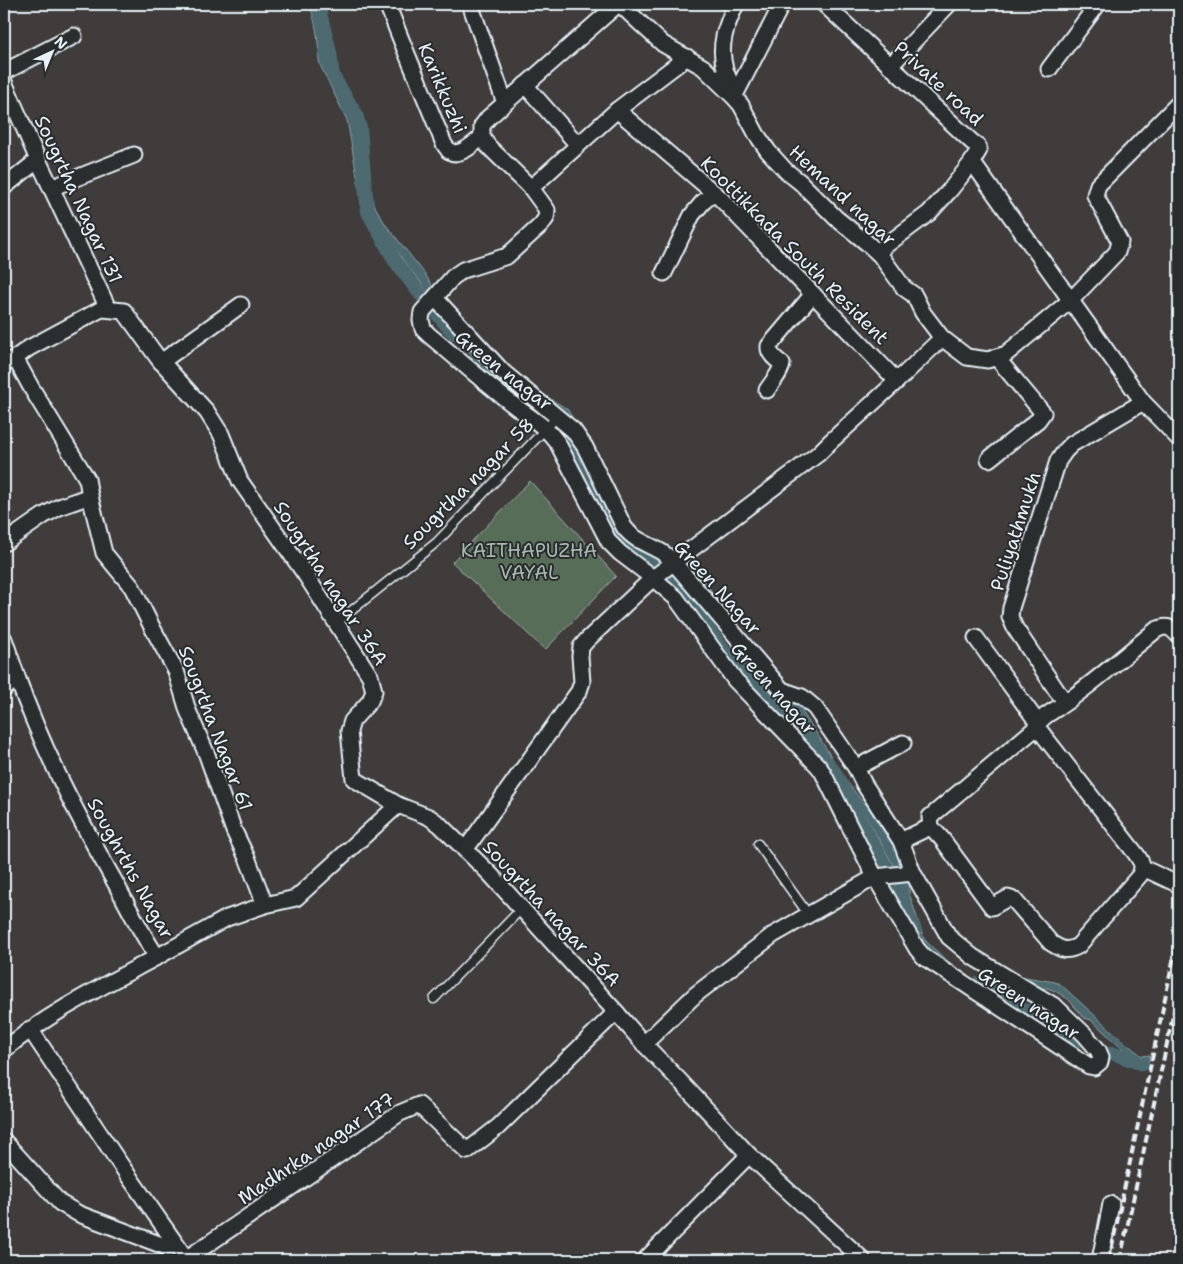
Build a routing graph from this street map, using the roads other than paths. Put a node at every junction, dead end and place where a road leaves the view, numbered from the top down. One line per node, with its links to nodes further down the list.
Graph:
1 (387, 4): 20 (street, Karikkuzhi)
2 (470, 4): 17 (street)
3 (619, 4): 10 (street); 15 (street)
4 (736, 4): 16 (street)
5 (782, 4): 16 (street)
6 (824, 4): 11 (street, Private road)
7 (948, 4): 11 (street)
8 (1098, 4): 12 (street)
9 (74, 36): 13 (street)
10 (687, 57): 16 (street); 19 (street)
11 (890, 66): 24 (street, Private road)
12 (1049, 69)
13 (4, 72)
14 (4, 82): 23 (street, Sougrtha Nagar 131)
15 (525, 85): 17 (street); 21 (street)
16 (734, 98): 29 (street, Hemand nagar)
17 (506, 102): 20 (street)
18 (1179, 103): 33 (street)
19 (617, 110): 21 (street); 28 (street, Koottikkada South Resident)
20 (482, 137): 27 (street, Green nagar)
21 (578, 146): 27 (street)
22 (134, 155): 26 (street)
23 (38, 160): 25 (street); 26 (street, Sougrtha Nagar 131)
24 (972, 162): 29 (street); 33 (street)
25 (4, 187)
26 (50, 188): 35 (street, Sougrtha Nagar 131)
27 (531, 188): 32 (street, Green nagar)
28 (714, 193): 30 (street); 31 (street, Koottikkada South Resident)
29 (877, 252): 36 (street, Hemand nagar)
30 (664, 273)
31 (812, 294): 40 (street, Koottikkada South Resident); 41 (street)
32 (435, 298): 43 (street, Green nagar); 48 (street, Green Nagar)
33 (1071, 300): 37 (street); 42 (street)
34 (241, 305): 39 (street)
35 (107, 306): 38 (street, Sougrtha Nagar 131); 39 (street, Sougrtha nagar 36A)
36 (942, 338): 37 (street, Hemand nagar); 40 (street)
37 (996, 357): 45 (street)
38 (9, 361): 46 (street, Sougrtha Nagar 61)
39 (161, 362): 50 (street, Sougrtha nagar 36A)
40 (897, 381): 48 (street)
41 (767, 390)
42 (1143, 402): 44 (street); 56 (street, Puliyathmukh)
43 (549, 425): 49 (street, Green nagar); 50 (lane, Sougrtha nagar 58)
44 (1179, 439)
45 (989, 459)
46 (90, 496): 47 (street); 69 (street, Sougrtha Nagar 61)
47 (4, 543)
48 (674, 562): 49 (street); 59 (street, Green Nagar)
49 (653, 578): 64 (street); 67 (street, Green nagar)
50 (336, 623): 60 (street, Sougrtha nagar 36A)
51 (1179, 636): 56 (street)
52 (976, 638): 57 (street)
53 (4, 640): 54 (street, Soughrths Nagar)
54 (17, 677): 55 (street); 72 (street, Soughrths Nagar)
55 (4, 689)
56 (1066, 702): 57 (street)
57 (1037, 725): 61 (street); 65 (street)
58 (903, 743): 59 (street)
59 (856, 768): 62 (street, Green Nagar)
60 (398, 805): 64 (street, Sougrtha nagar 36A); 69 (street)
61 (931, 827): 62 (street); 65 (street)
62 (901, 841): 66 (street, Green Nagar)
63 (758, 844): 71 (lane)
64 (465, 850): 70 (street, Sougrtha nagar 36A)
65 (1143, 868): 68 (street)
66 (913, 873): 67 (street); 67 (street, Green nagar)
67 (875, 877): 71 (street)
68 (1179, 883)
69 (265, 905): 72 (street)
70 (522, 908): 73 (lane); 74 (street, Sougrtha nagar 36A)
71 (808, 914): 76 (street)
72 (157, 957): 75 (street, Soughrths Nagar)
73 (434, 999)
74 (616, 1012): 76 (street, Sougrtha nagar 36A); 81 (street, Madhrka nagar 177)
75 (30, 1029): 77 (street, Soughrths Nagar); 81 (street)
76 (644, 1044): 79 (street, Sougrtha nagar 36A)
77 (4, 1050)
78 (4, 1141): 81 (street)
79 (748, 1155): 82 (street); 83 (street, Sougrtha nagar 36A)
80 (1111, 1204): 84 (street)
81 (183, 1256)
82 (645, 1260)
83 (863, 1260)
84 (1100, 1260)

